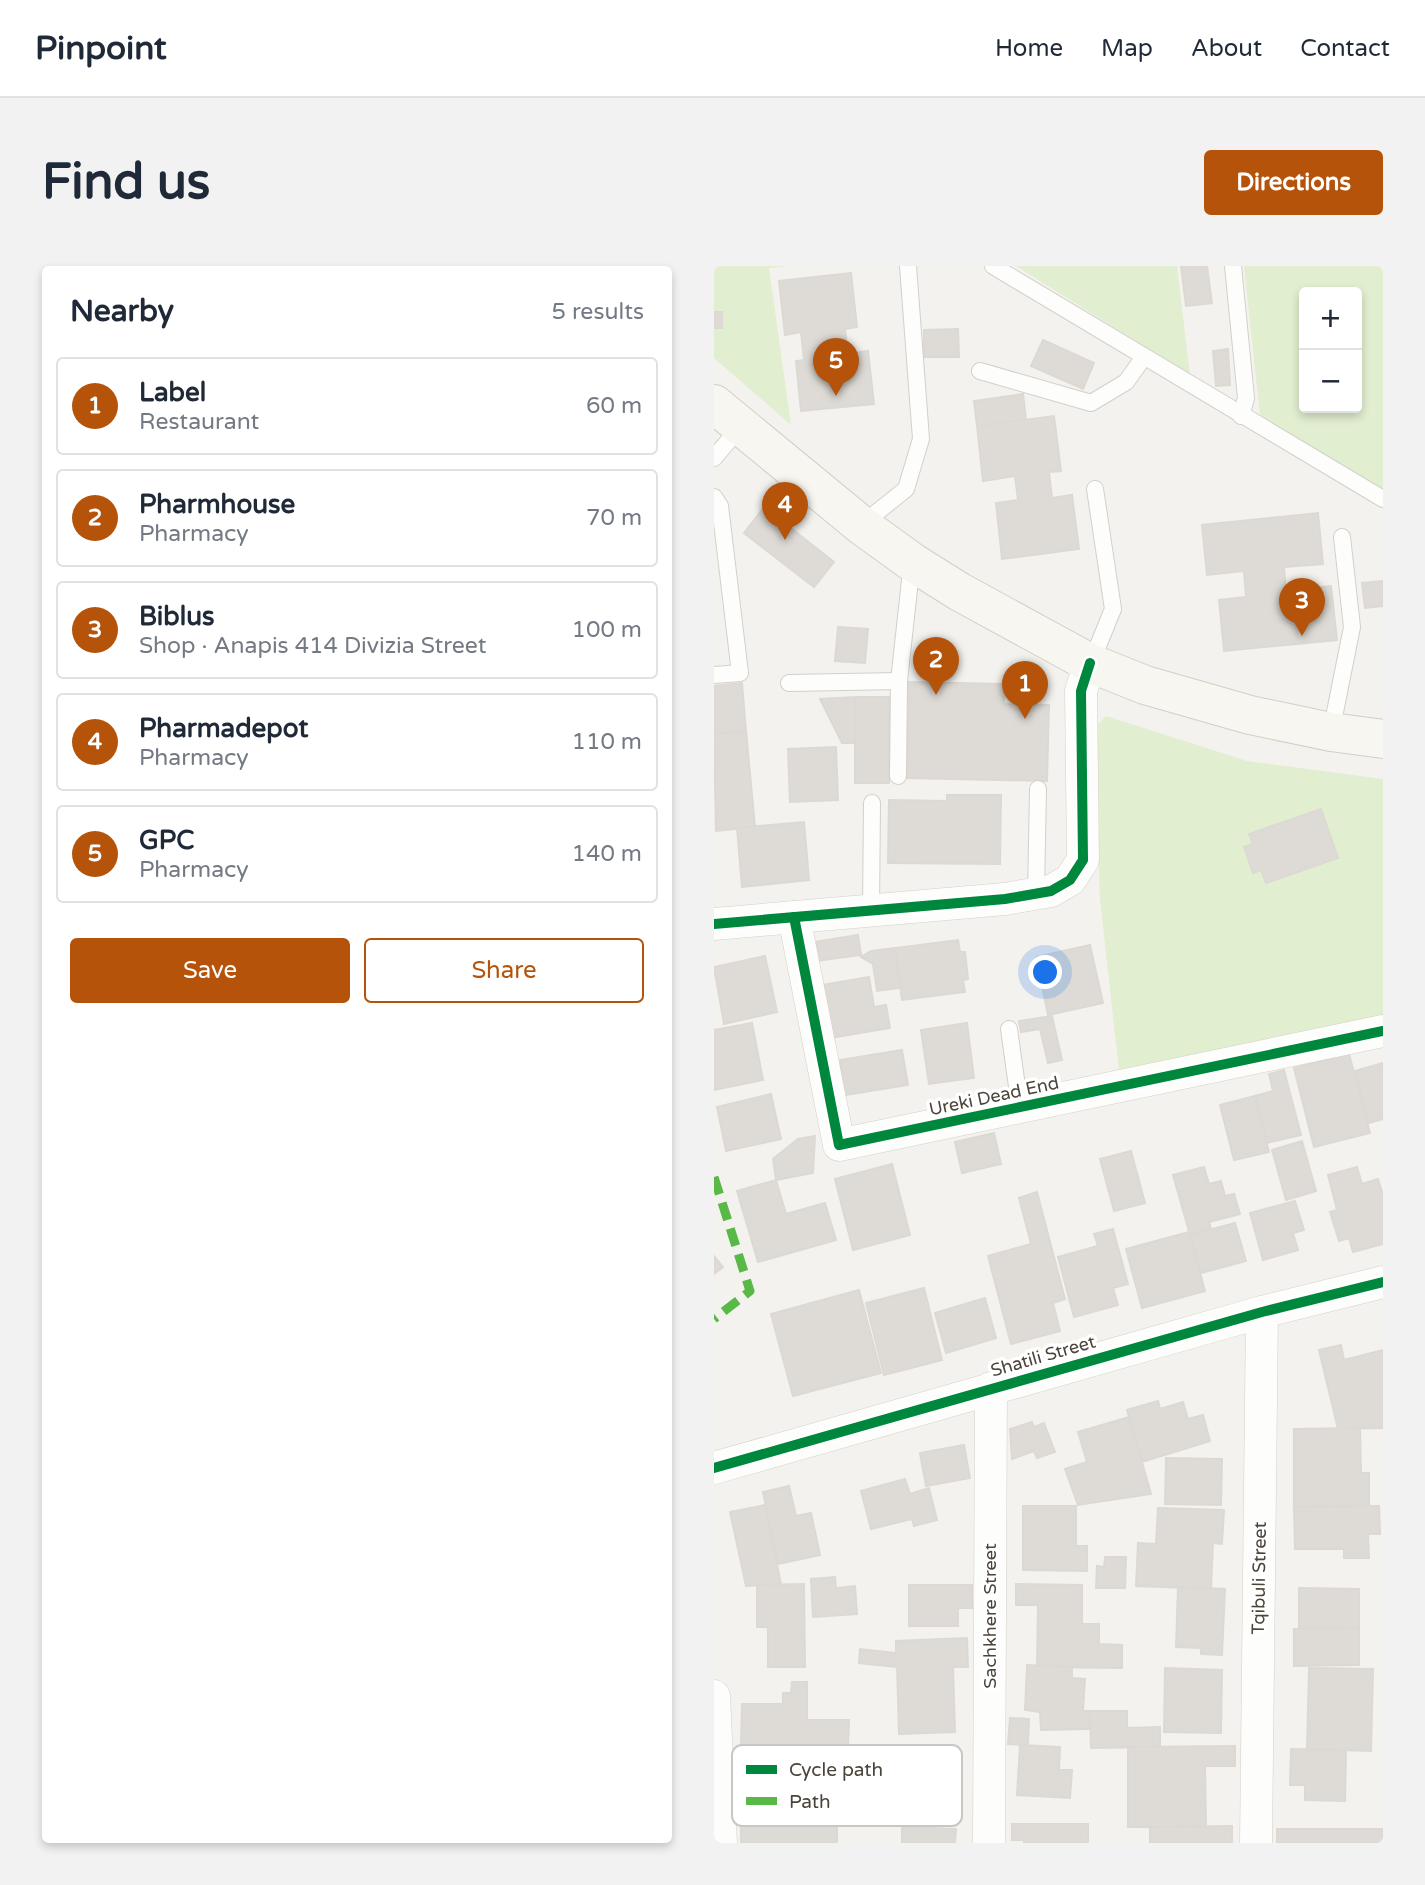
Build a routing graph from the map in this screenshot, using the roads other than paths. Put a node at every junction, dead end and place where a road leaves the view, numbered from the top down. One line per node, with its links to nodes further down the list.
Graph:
1 (908, 266): 12 (lane)
2 (993, 266): 4 (lane)
3 (1233, 266): 7 (lane)
4 (1144, 357): 5 (lane); 7 (lane)
5 (980, 370)
6 (728, 415): 8 (lane); 12 (main road)
7 (1241, 416): 11 (lane)
8 (714, 458)
9 (1095, 489): 15 (lane)
10 (714, 497): 16 (lane)
11 (1383, 499)
12 (862, 525): 14 (main road)
13 (1342, 537): 19 (lane)
14 (912, 562): 15 (main road); 17 (lane)
15 (1090, 663): 19 (main road); 24 (street)
16 (714, 675)
17 (899, 681): 18 (lane); 21 (lane)
18 (789, 683)
19 (1331, 732): 20 (main road)
20 (1383, 739)
21 (898, 776)
22 (1038, 789): 24 (lane)
23 (872, 803): 25 (lane)
24 (1020, 897): 25 (street)
25 (872, 910): 26 (street)
26 (794, 917): 27 (street); 30 (street, Ureki Dead End)
27 (714, 924)
28 (1009, 1029): 30 (lane)
29 (1383, 1031): 30 (street, Ureki Dead End)
30 (1020, 1108)
31 (1383, 1282): 32 (street, Shatili Street)
32 (1262, 1312): 33 (street, Shatili Street); 38 (street, Tqibuli Street)
33 (991, 1388): 34 (street, Shatili Street); 37 (street, Sachkhere Street)
34 (714, 1468)
35 (714, 1696): 36 (street)
36 (720, 1843)
37 (989, 1843)
38 (1256, 1843)

